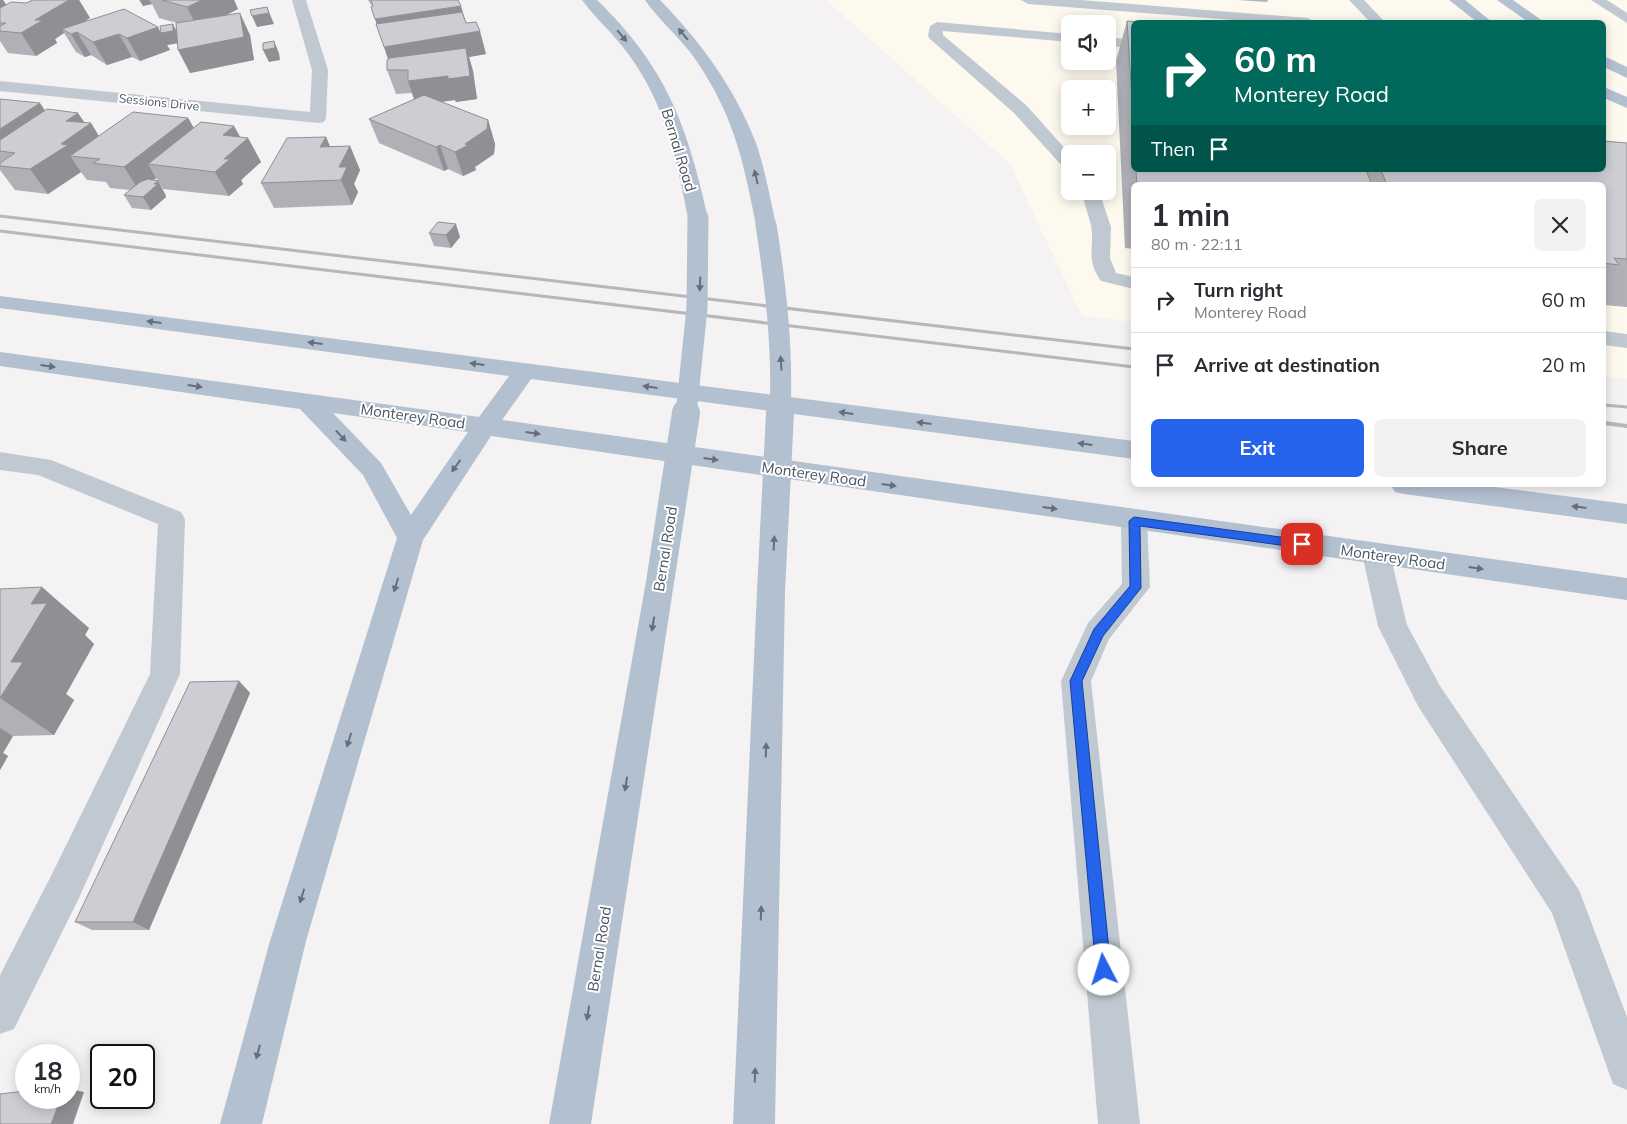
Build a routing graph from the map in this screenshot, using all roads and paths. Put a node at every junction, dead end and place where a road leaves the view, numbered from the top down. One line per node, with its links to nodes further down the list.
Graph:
1 (299, 0): 19 (street, Sessions Drive)
2 (589, 0): 45 (main road, Bernal Road, one-way to 45, bridge)
3 (652, 0): 46 (main road, one-way to 3, bridge)
4 (1028, 0): 10 (street)
5 (1356, 0): 11 (street)
6 (1456, 0): 12 (main road)
7 (1504, 0): 13 (main road)
8 (1598, 0): 9 (street)
9 (1627, 19)
10 (1283, 20)
11 (1376, 20)
12 (1483, 20)
13 (1534, 20)
14 (1061, 37): 22 (street)
15 (1116, 43): 16 (street)
16 (1131, 44)
17 (1606, 62): 18 (main road)
18 (1627, 73)
19 (0, 86)
20 (1606, 93): 21 (main road)
21 (1627, 103)
22 (1061, 154)
23 (1093, 200): 24 (street)
24 (1131, 282)
25 (0, 302): 29 (main road, one-way to 25)
26 (1606, 338): 27 (street)
27 (1627, 341)
28 (0, 359): 30 (main road, Monterey Road, one-way to 30)
29 (525, 370): 31 (main road); 32 (main road, one-way to 29)
30 (307, 401): 31 (main road, Monterey Road); 37 (main road, one-way to 37)
31 (485, 426): 36 (main road, Monterey Road, one-way to 36); 37 (main road, one-way to 37)
32 (1131, 450)
33 (0, 461): 42 (street)
34 (1419, 487): 35 (main road, one-way to 34)
35 (1627, 514)
36 (1134, 521): 38 (main road, Monterey Road); 47 (street)
37 (410, 538): 44 (main road, one-way to 44)
38 (1376, 554): 39 (main road, Monterey Road, one-way to 39); 43 (street)
39 (1588, 584): 40 (main road, Monterey Road); 41 (main road)
40 (1627, 589)
41 (1627, 607)
42 (0, 1015)
43 (1627, 1070)
44 (240, 1124)
45 (570, 1124)
46 (754, 1124)
47 (1119, 1124)

